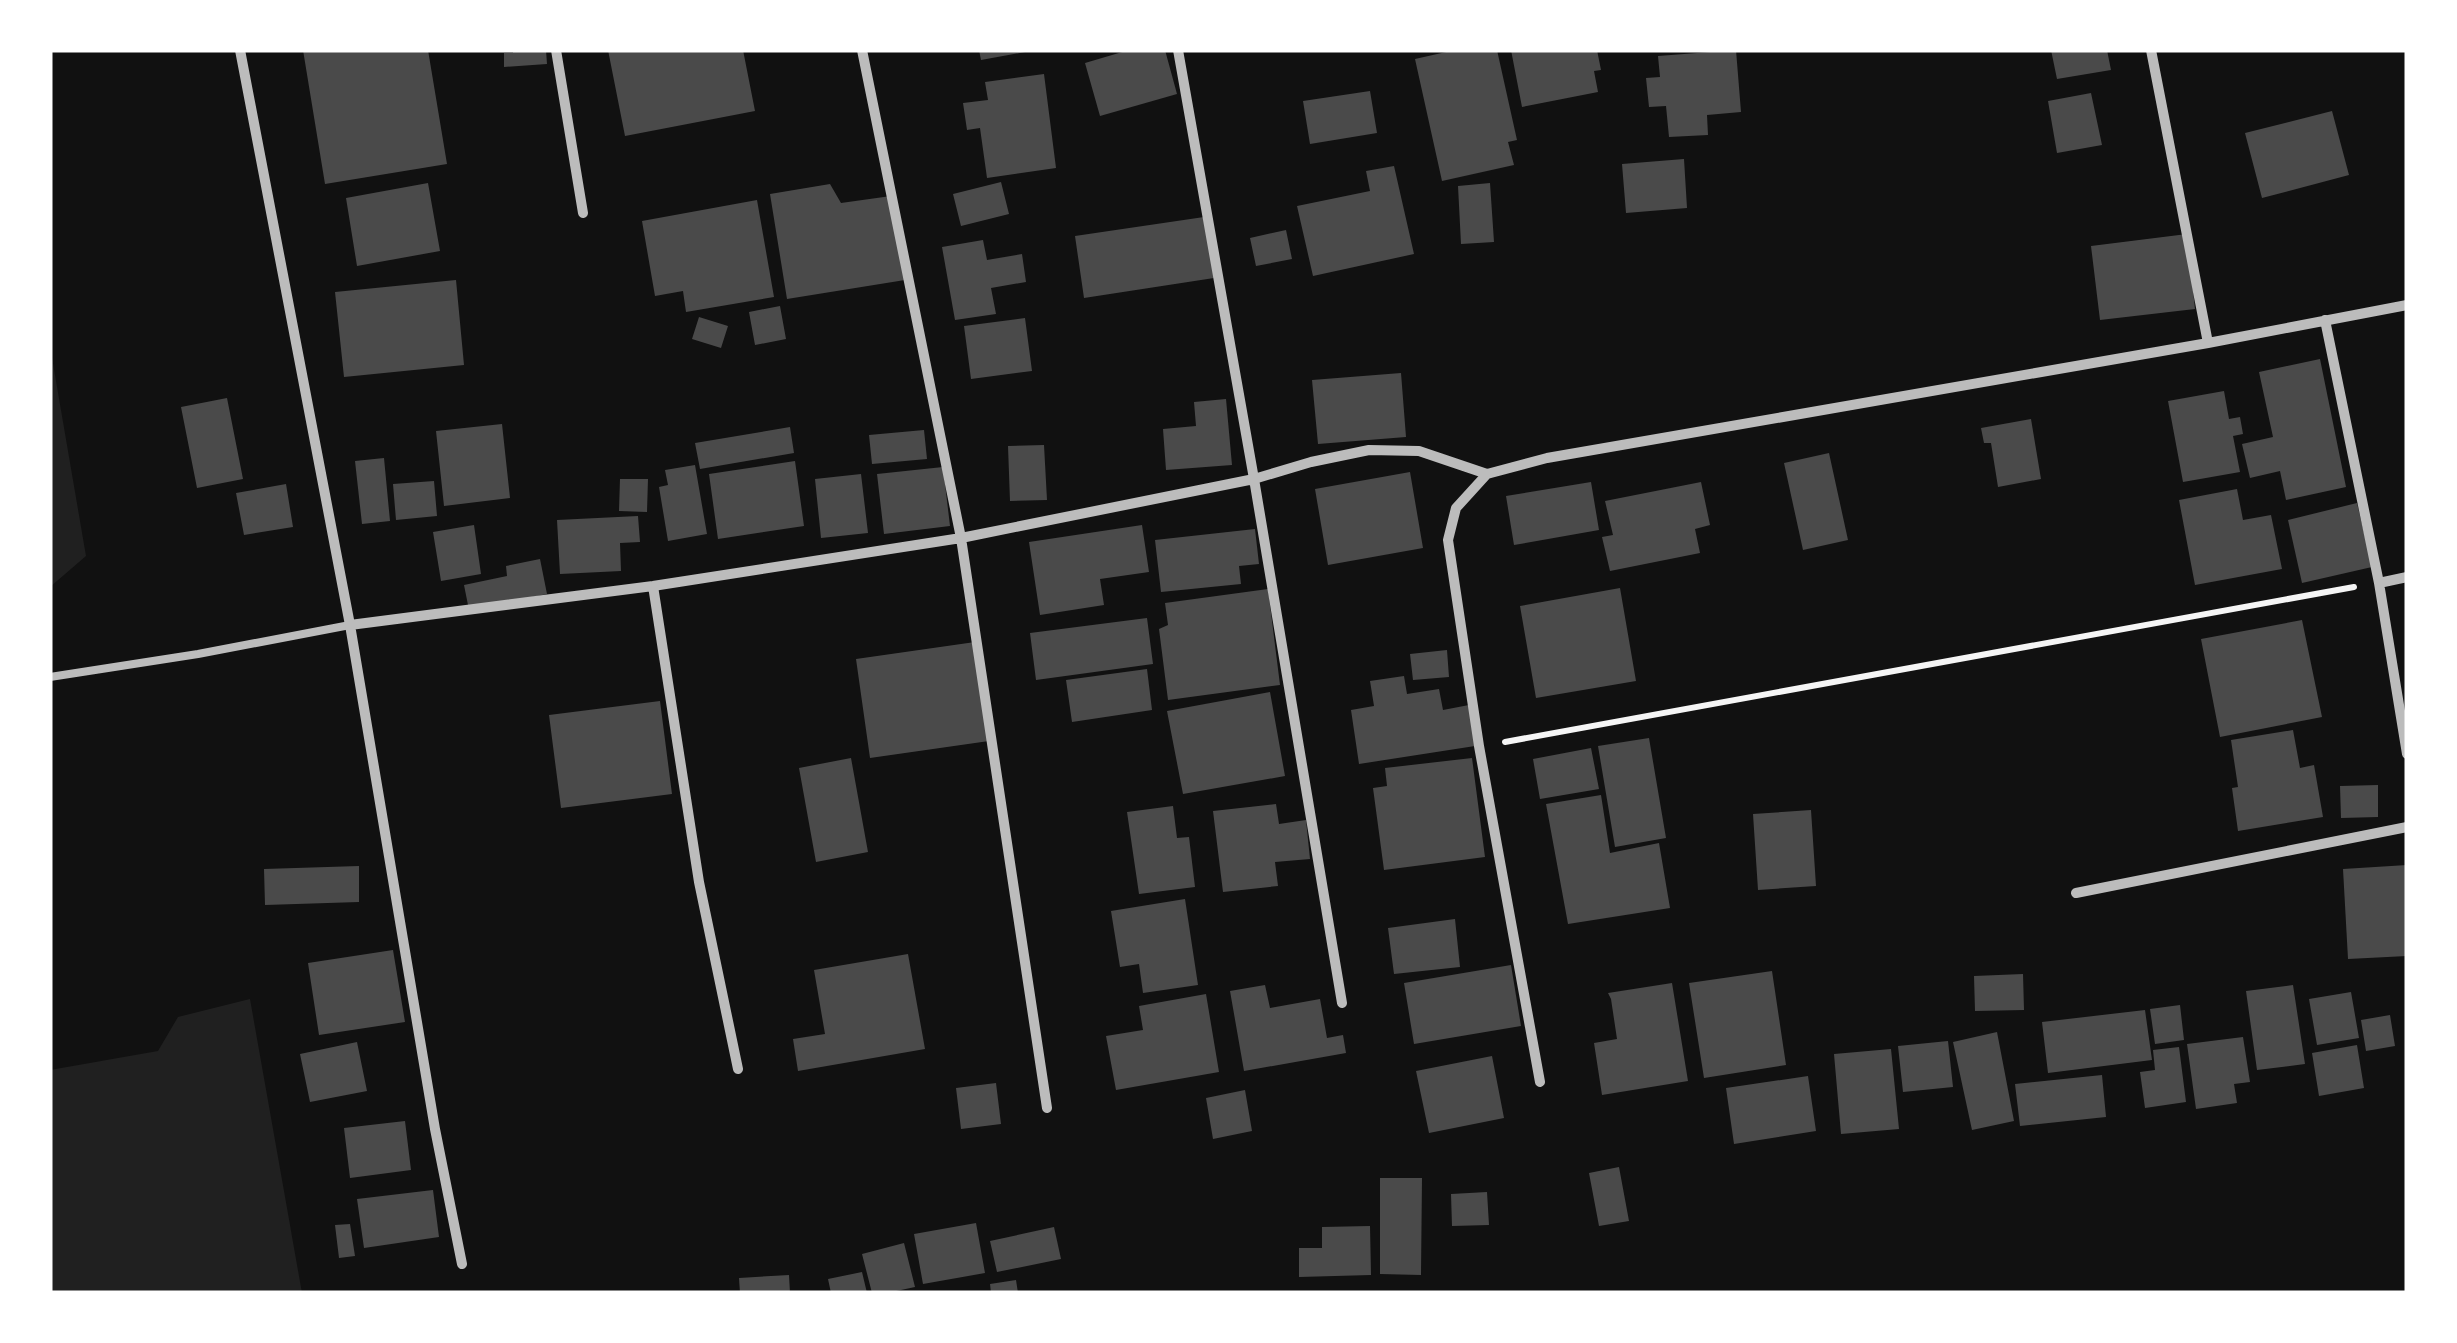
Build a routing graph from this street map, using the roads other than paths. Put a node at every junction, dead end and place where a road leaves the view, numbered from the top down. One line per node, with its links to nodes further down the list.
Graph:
1 (240, 50): 16 (street)
2 (556, 50): 6 (street)
3 (862, 50): 12 (street)
4 (1178, 50): 11 (street)
5 (2151, 50): 9 (street)
6 (583, 213)
7 (2407, 305): 8 (street)
8 (2325, 320): 9 (street); 14 (street)
9 (2208, 344): 10 (street)
10 (1487, 474): 11 (street); 23 (street)
11 (1254, 479): 12 (street); 21 (street)
12 (961, 538): 15 (street); 24 (street)
13 (2407, 577): 14 (street)
14 (2379, 583): 18 (street)
15 (653, 586): 16 (street); 22 (street)
16 (350, 625): 17 (lane); 25 (street)
17 (50, 677)
18 (2407, 754)
19 (2407, 827): 20 (street)
20 (2076, 893)
21 (1342, 1003)
22 (738, 1069)
23 (1540, 1082)
24 (1047, 1108)
25 (462, 1264)

